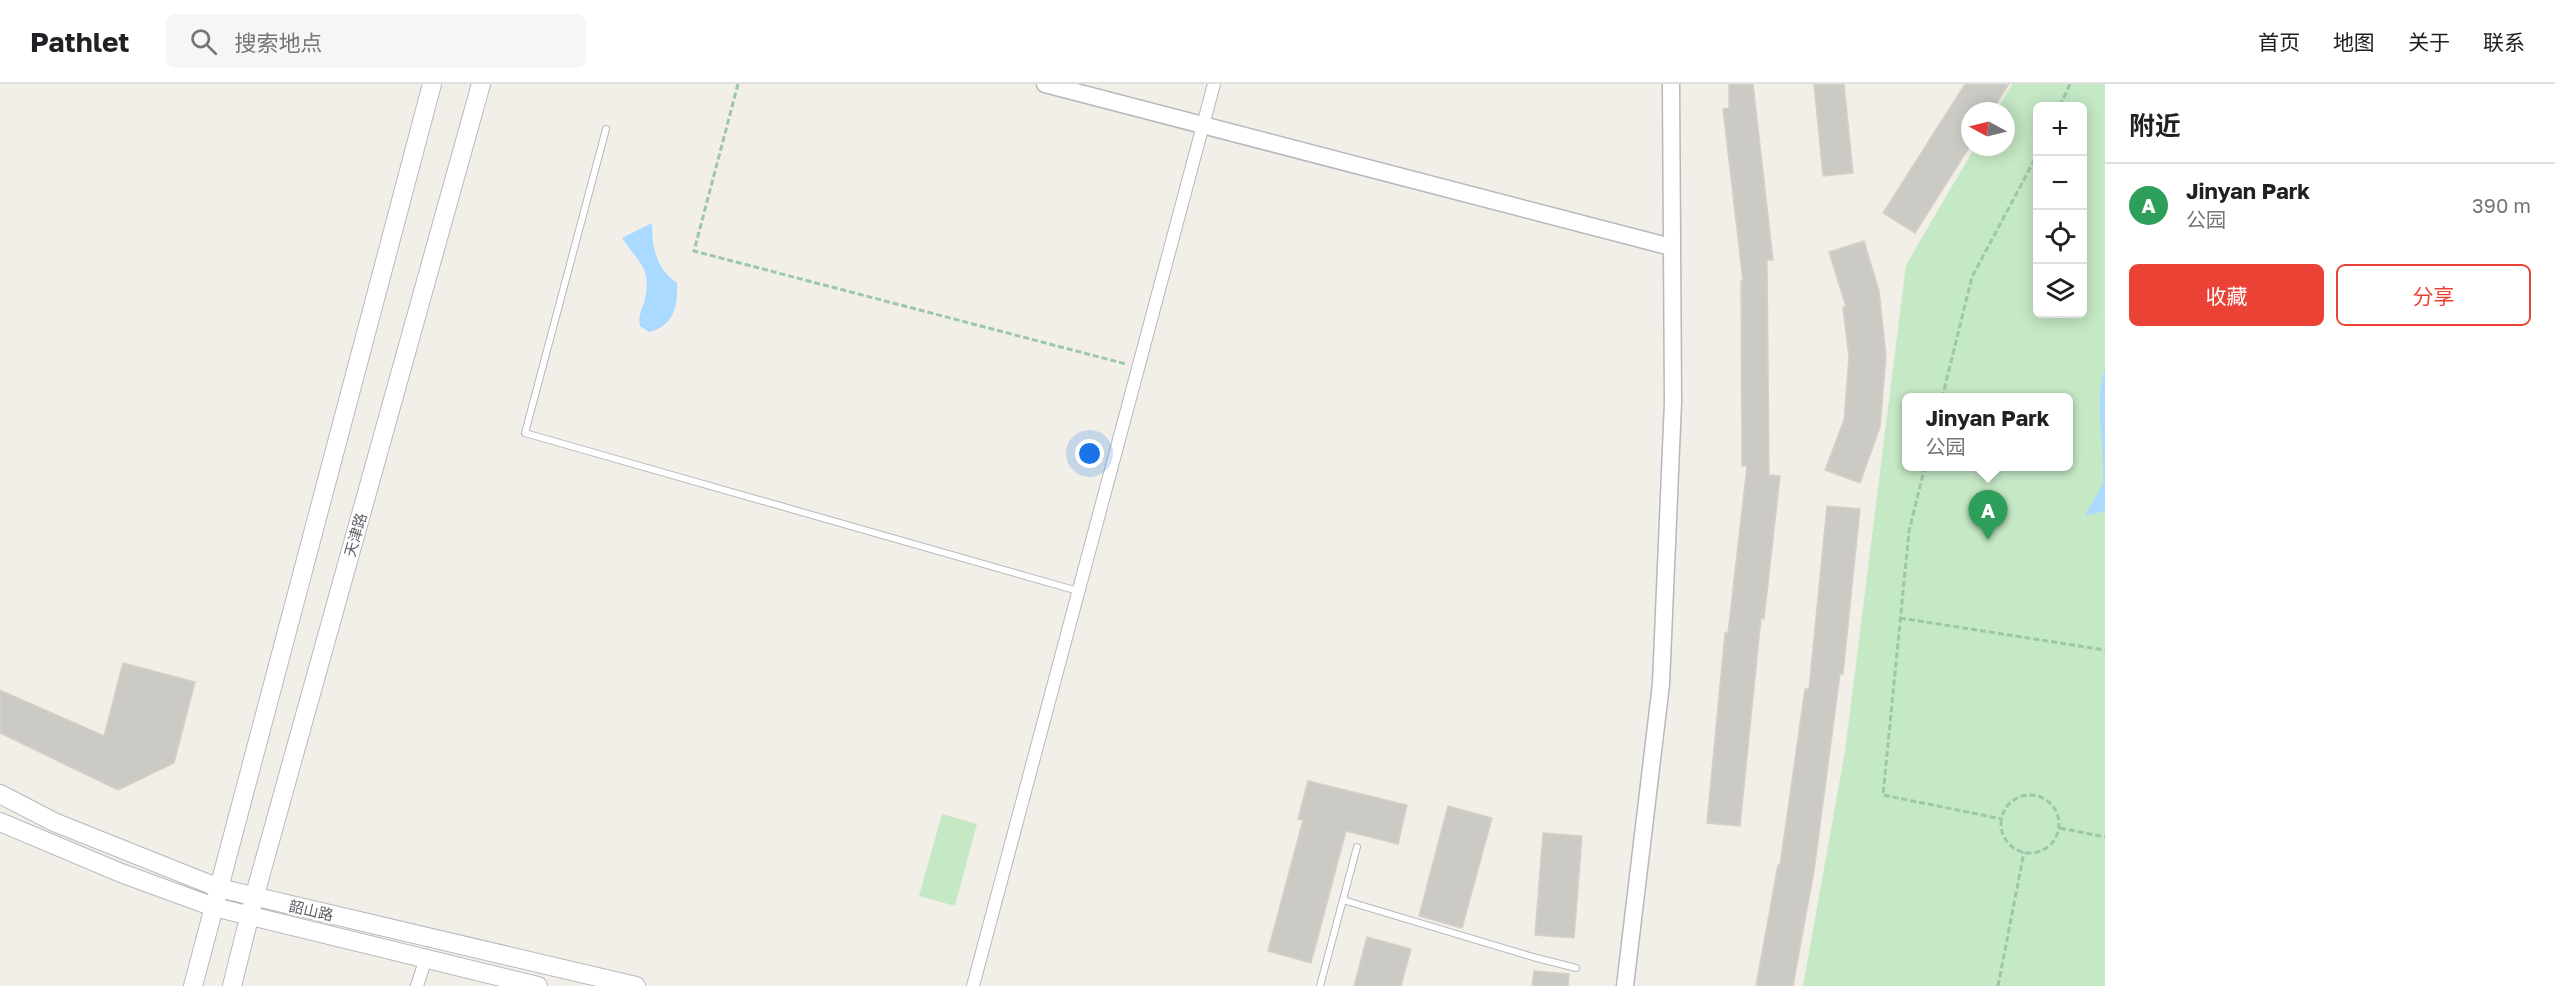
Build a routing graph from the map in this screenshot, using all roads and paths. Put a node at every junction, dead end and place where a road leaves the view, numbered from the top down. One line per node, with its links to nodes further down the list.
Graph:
1 (432, 84): 26 (main road)
2 (481, 84): 27 (main road, 天津路)
3 (738, 84): 13 (path)
4 (1045, 84): 9 (street)
5 (1214, 84): 9 (street)
6 (1671, 84): 12 (street)
7 (2070, 84): 8 (path)
8 (2062, 102)
9 (1204, 126): 12 (street); 13 (street)
10 (606, 129): 16 (lane)
11 (2035, 156): 14 (path)
12 (1671, 247): 40 (street)
13 (1139, 367): 16 (street)
14 (1943, 393)
15 (1924, 471): 17 (path)
16 (1079, 591): 38 (street)
17 (1900, 618): 18 (path); 20 (path)
18 (2105, 650)
19 (0, 794): 26 (main road, 韶山路)
20 (2002, 819): 22 (path); 25 (path)
21 (0, 822): 29 (main road, 韶山路)
22 (2059, 828): 23 (path); 25 (path)
23 (2105, 837)
24 (1357, 847): 28 (lane)
25 (2024, 852): 41 (path)
26 (219, 888): 27 (main road, 韶山路); 29 (main road)
27 (254, 898): 30 (main road, 天津路); 37 (main road, 韶山路)
28 (1343, 900): 32 (lane); 39 (lane)
29 (214, 907): 30 (main road, 韶山路); 33 (main road)
30 (250, 917): 31 (main road, 韶山路); 34 (main road, 天津路)
31 (426, 958): 35 (street); 36 (main road, 韶山路)
32 (1576, 968)
33 (193, 986)
34 (232, 986)
35 (417, 986)
36 (538, 986)
37 (636, 986)
38 (973, 986)
39 (1320, 986)
40 (1625, 986)
41 (1998, 986)

